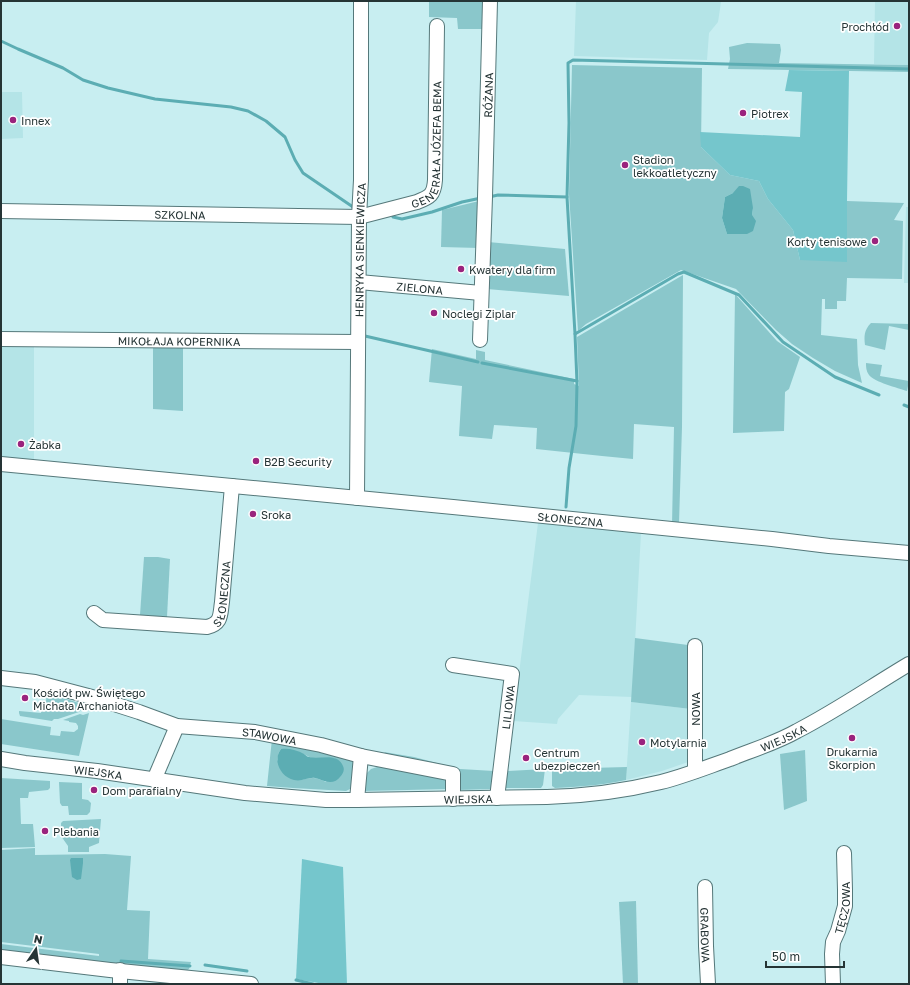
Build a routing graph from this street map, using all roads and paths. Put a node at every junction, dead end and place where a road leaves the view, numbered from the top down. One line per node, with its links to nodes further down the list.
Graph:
1 (361, 1): 5 (street, HENRYKA SIENKIEWICZA)
2 (490, 1): 7 (street, RÓŻANA)
3 (437, 26): 5 (street, GENERAŁA JÓZEFA BEMA)
4 (1, 211): 5 (street, SZKOLNA)
5 (359, 217): 6 (street, HENRYKA SIENKIEWICZA)
6 (359, 282): 7 (street, ZIELONA); 10 (street, HENRYKA SIENKIEWICZA)
7 (481, 292): 9 (street)
8 (1, 338): 10 (street, MIKOŁAJA KOPERNIKA)
9 (480, 340)
10 (358, 342): 13 (street, HENRYKA SIENKIEWICZA)
11 (1, 464): 12 (street, SŁONECZNA)
12 (232, 486): 13 (street, SŁONECZNA); 15 (street, SŁONECZNA)
13 (357, 498): 14 (street, SŁONECZNA)
14 (909, 553)
15 (94, 613)
16 (694, 646): 23 (street, NOWA)
17 (909, 664): 23 (street, WIEJSKA)
18 (453, 665): 25 (street, LILIOWA)
19 (1, 678): 20 (street, STAWOWA)
20 (176, 726): 21 (street, STAWOWA); 24 (street)
21 (361, 756): 26 (street, STAWOWA); 27 (street)
22 (1, 760): 24 (street, WIEJSKA)
23 (695, 771): 25 (street, WIEJSKA)
24 (154, 780): 27 (street, WIEJSKA)
25 (497, 798): 26 (street, WIEJSKA)
26 (453, 799): 27 (street, WIEJSKA)
27 (357, 800)
28 (844, 853): 35 (street, TĘCZOWA)
29 (705, 886): 34 (street, GRABOWA)
30 (1, 957): 31 (street)
31 (120, 977): 32 (street)
32 (228, 983): 33 (street)
33 (251, 984)
34 (708, 984)
35 (833, 984)

